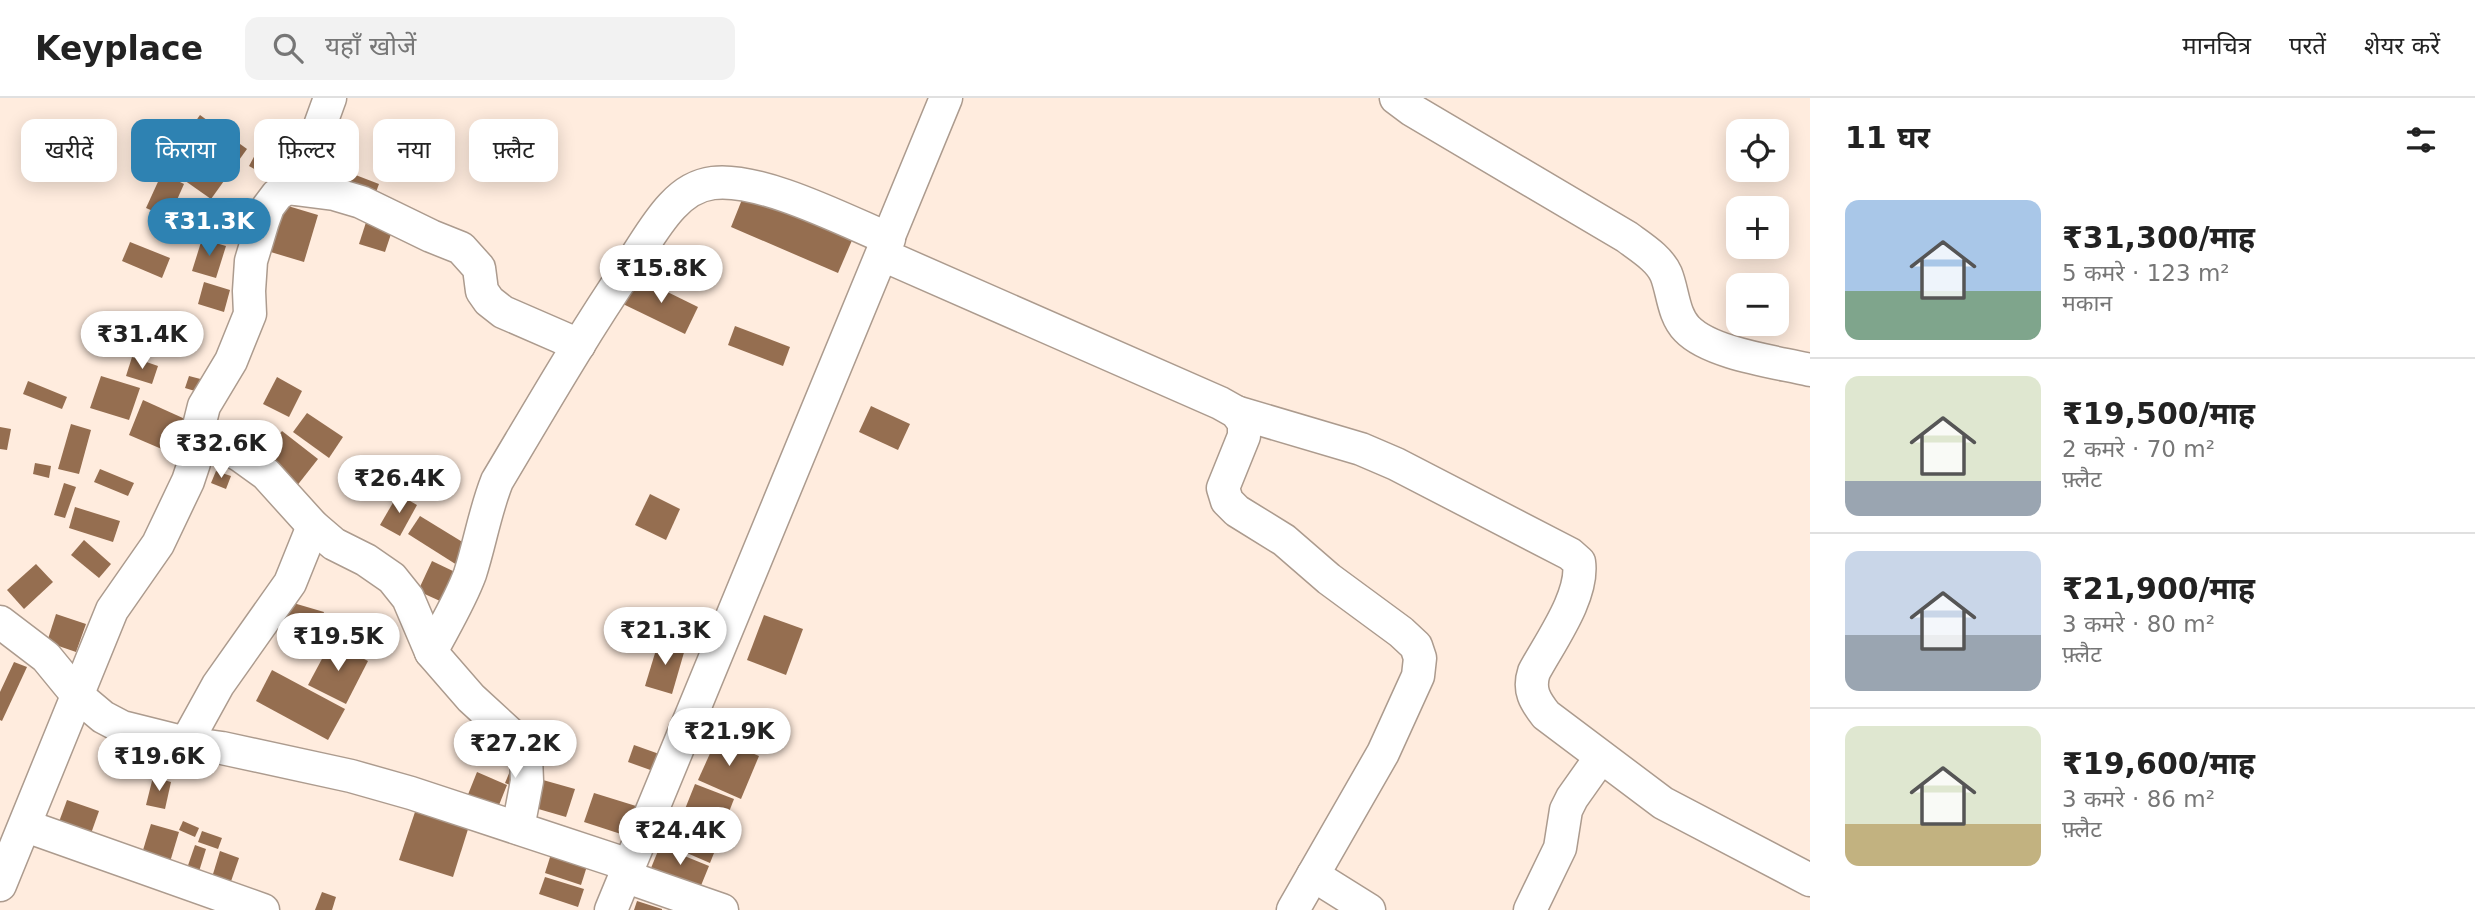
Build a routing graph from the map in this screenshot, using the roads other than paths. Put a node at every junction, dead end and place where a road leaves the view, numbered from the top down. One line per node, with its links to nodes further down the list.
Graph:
1 (330, 98): 4 (street)
2 (946, 98): 5 (street)
3 (1396, 98): 7 (street)
4 (297, 189): 6 (street); 9 (street)
5 (886, 247): 6 (street); 8 (street); 18 (street)
6 (579, 345): 12 (street)
7 (1810, 370)
8 (1236, 412): 15 (street); 19 (street)
9 (198, 430): 10 (street); 13 (street)
10 (313, 526): 12 (street); 14 (street)
11 (0, 622): 13 (street)
12 (430, 652): 17 (street)
13 (78, 696): 14 (street); 16 (street)
14 (186, 743): 17 (street)
15 (1601, 757): 20 (street); 27 (street)
16 (26, 826): 21 (street); 22 (street)
17 (518, 828): 18 (street)
18 (627, 871): 23 (street); 24 (street)
19 (1314, 875): 25 (street); 26 (street)
20 (1810, 880)
21 (0, 885)
22 (263, 910)
23 (611, 910)
24 (722, 910)
25 (1293, 910)
26 (1369, 910)
27 (1530, 910)

